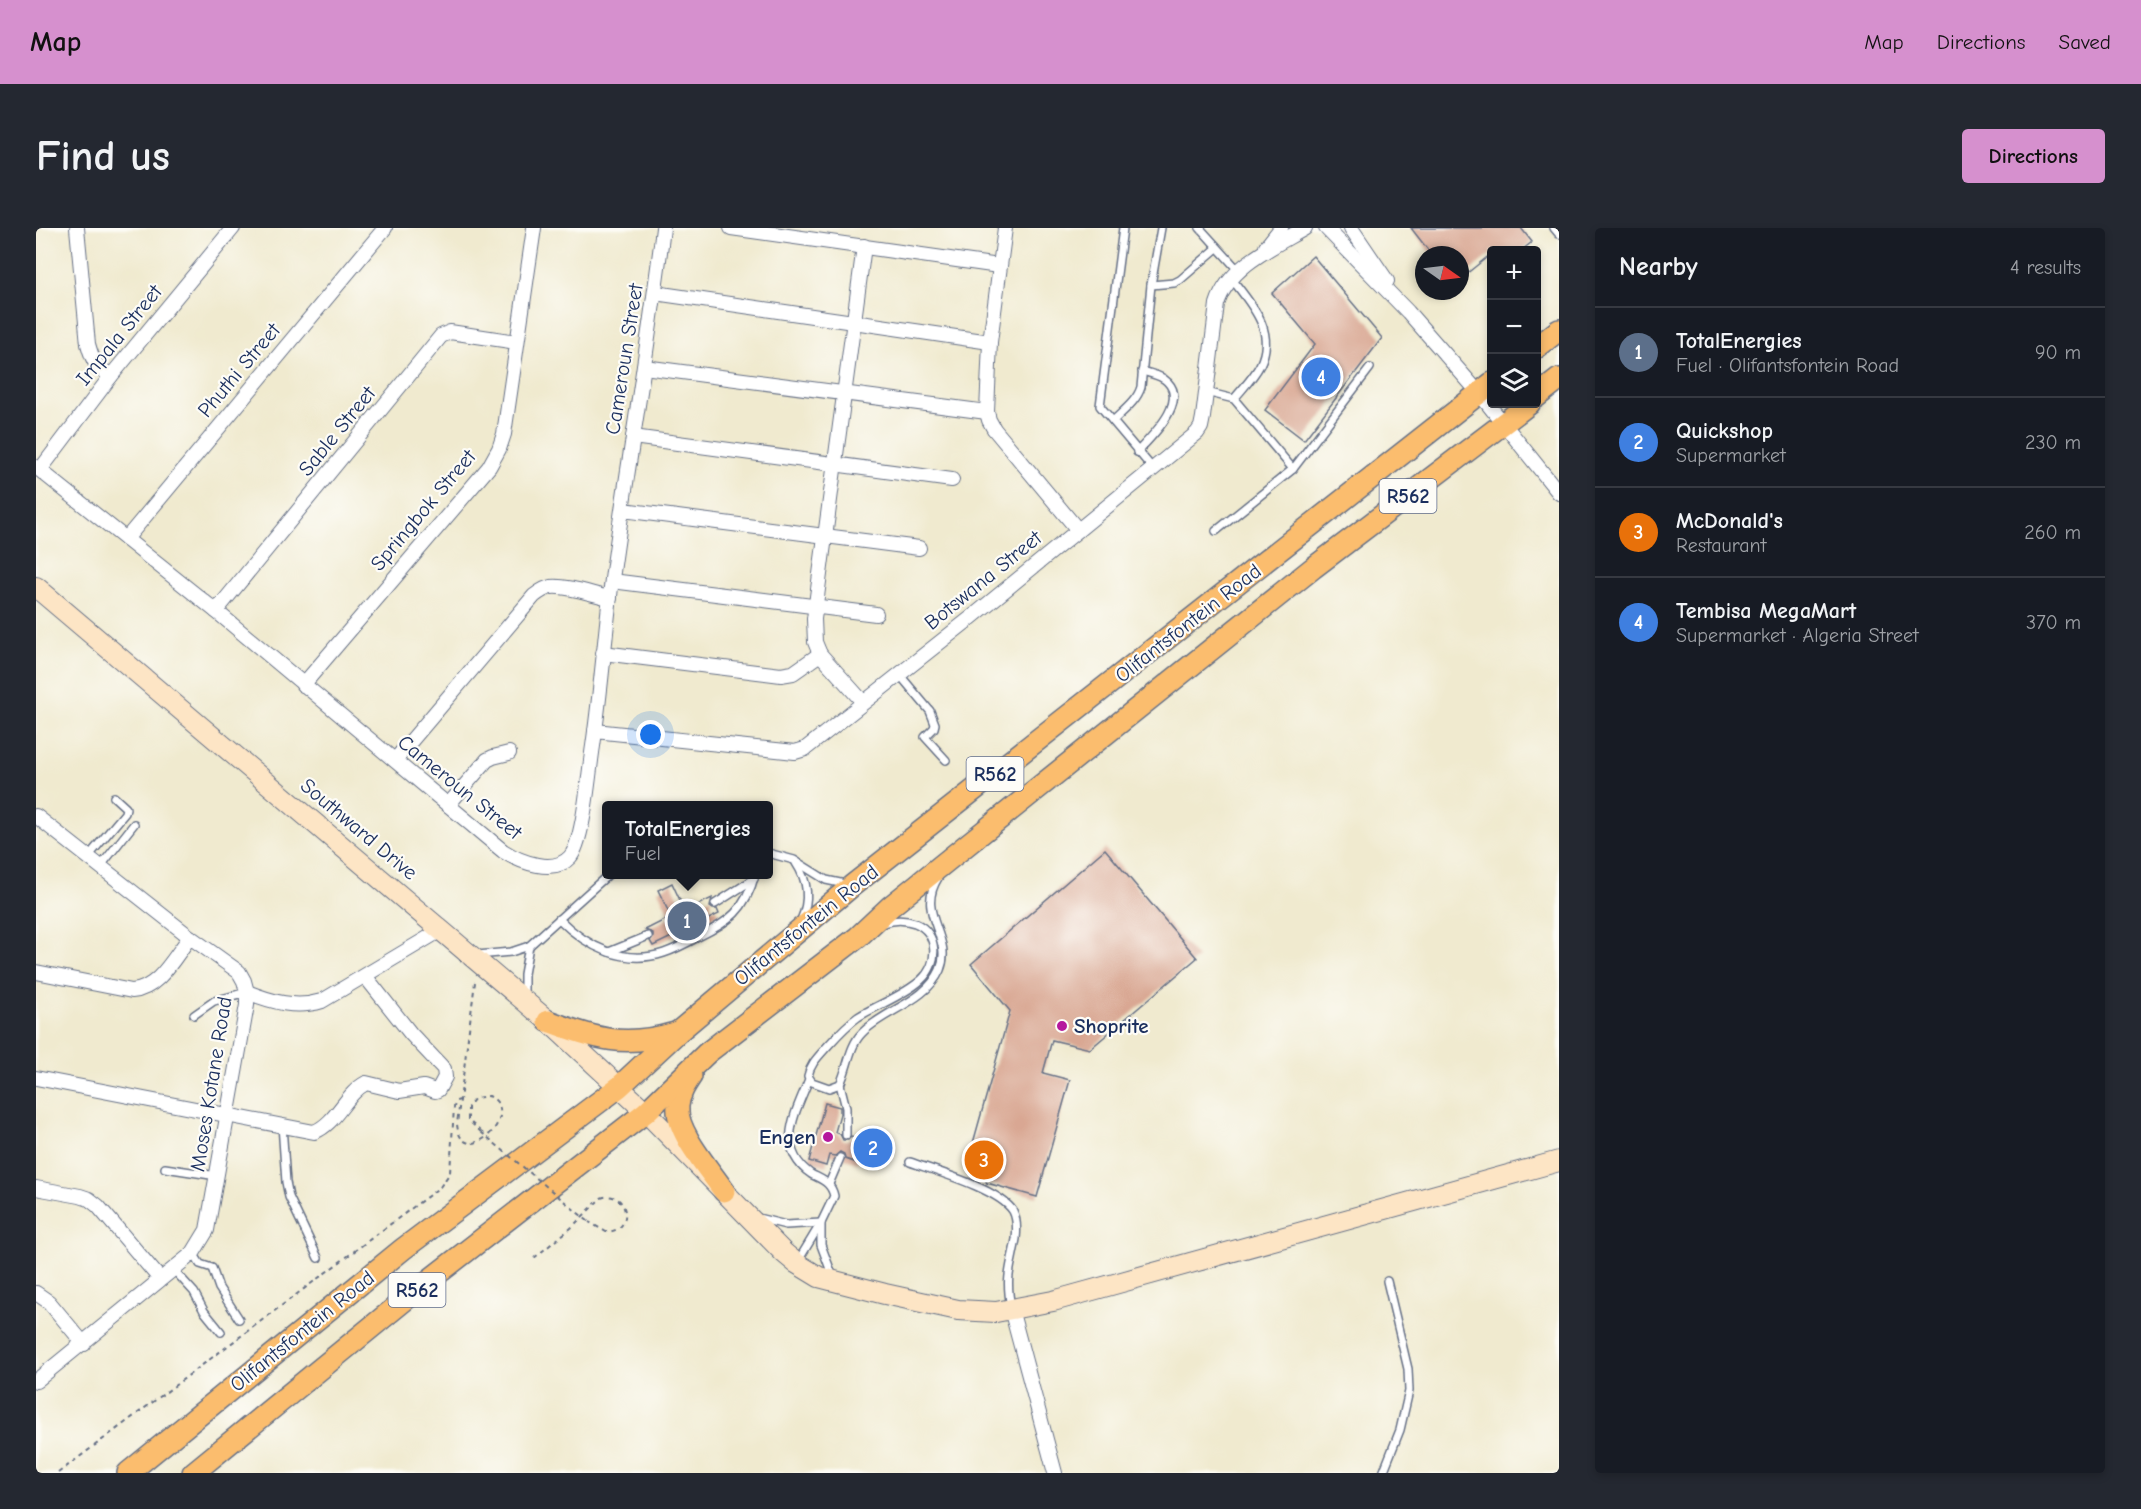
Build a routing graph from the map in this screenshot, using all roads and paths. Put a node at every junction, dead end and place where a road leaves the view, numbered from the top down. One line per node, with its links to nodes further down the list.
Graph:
1 (233, 228): 33 (street, Impala Street)
2 (385, 228): 56 (street, Phuthi Street)
3 (663, 228): 23 (street, Cameroun Street)
4 (731, 228): 17 (street)
5 (1005, 228): 20 (street)
6 (1123, 228): 42 (lane)
7 (1161, 228): 22 (lane)
8 (1200, 228): 18 (lane)
9 (1281, 228): 19 (street, Botswana Street)
10 (1305, 228): 19 (street, Botswana Street)
11 (1326, 228): 24 (street)
12 (1351, 228): 24 (street)
13 (1554, 228): 16 (lane)
14 (529, 229): 27 (street, Springbok Street)
15 (79, 230): 33 (street)
16 (1559, 234)
17 (864, 246): 20 (street); 25 (street)
18 (1217, 248): 21 (lane); 22 (lane)
19 (1259, 256): 21 (street, Botswana Street)
20 (999, 266): 28 (street)
21 (1235, 274): 37 (street, Botswana Street); 39 (lane)
22 (1151, 285): 32 (lane)
23 (655, 293): 25 (street); 30 (street, Cameroun Street)
24 (1408, 312): 35 (street)
25 (853, 322): 28 (street); 36 (street)
26 (1559, 330): 29 (main road)
27 (517, 342): 62 (street, Sable Street); 67 (street, Springbok Street)
28 (990, 342): 41 (street)
29 (1541, 344)
30 (644, 367): 36 (street); 44 (street, Cameroun Street)
31 (1370, 368): 48 (lane)
32 (1142, 371): 42 (lane); 45 (lane)
33 (111, 376): 47 (street, Impala Street)
34 (1559, 379): 38 (main road)
35 (1485, 388): 43 (street); 85 (main road, Olifantsfontein Road / R562)
36 (845, 392): 41 (street); 46 (street)
37 (1206, 392): 39 (lane); 49 (street, Botswana Street)
38 (1541, 393)
39 (1234, 399): 48 (lane)
40 (1524, 408): 43 (main road, Olifantsfontein Road / R562)
41 (987, 412): 53 (street)
42 (1113, 421): 45 (lane)
43 (1504, 424): 51 (street); 77 (main road, Olifantsfontein Road / R562)
44 (633, 437): 46 (street); 52 (street, Cameroun Street)
45 (1137, 452): 49 (lane)
46 (835, 463): 50 (street); 55 (street)
47 (38, 468): 56 (street, Cameroun Street)
48 (1293, 469): 54 (lane)
49 (1154, 470): 53 (street, Botswana Street)
50 (952, 480)
51 (1559, 493)
52 (623, 510): 55 (street); 58 (street, Cameroun Street)
53 (1078, 530): 66 (street, Botswana Street)
54 (1216, 531)
55 (825, 537): 57 (street); 61 (street)
56 (126, 538): 62 (street, Cameroun Street)
57 (919, 548)
58 (612, 581): 60 (street, Cameroun Street); 61 (street)
59 (36, 587): 88 (street, Southward Drive)
60 (610, 598): 64 (street, Cameroun Street); 71 (street)
61 (816, 607): 63 (street); 65 (street)
62 (216, 611): 67 (street, Cameroun Street)
63 (876, 614)
64 (603, 653): 65 (street); 69 (street, Cameroun Street)
65 (820, 654): 68 (street)
66 (899, 674): 68 (street, Botswana Street); 72 (lane)
67 (303, 685): 71 (street, Cameroun Street)
68 (863, 702): 69 (street, Botswana Street)
69 (595, 731): 74 (street, Cameroun Street)
70 (509, 753): 74 (street)
71 (395, 760): 74 (street, Cameroun Street)
72 (946, 760)
73 (114, 797): 79 (lane)
74 (448, 805)
75 (36, 816): 79 (street, Moses Kotane Road)
76 (134, 824): 81 (lane)
77 (963, 848): 92 (main road, Olifantsfontein Road / R562); 106 (lane)
78 (773, 854): 80 (lane)
79 (88, 857): 81 (street, Moses Kotane Road)
80 (794, 860): 85 (lane); 89 (lane)
81 (100, 867): 91 (street, Moses Kotane Road)
82 (603, 879): 87 (lane)
83 (751, 879): 86 (lane)
84 (753, 879): 94 (lane)
85 (853, 885): 89 (main road, Olifantsfontein Road / R562)
86 (715, 904)
87 (559, 919): 93 (lane); 94 (lane)
88 (441, 930): 95 (street, Southward Drive); 97 (street)
89 (794, 933): 102 (main road, Olifantsfontein Road / R562)
90 (648, 936): 94 (lane)
91 (190, 937): 96 (street); 98 (street, Moses Kotane Road)
92 (858, 937): 103 (main road, Olifantsfontein Road / R562); 105 (lane)
93 (529, 946): 95 (lane); 99 (lane)
94 (608, 952)
95 (474, 958): 99 (street, Southward Drive); 108 (path)
96 (36, 972)
97 (365, 976): 98 (street); 111 (street)
98 (248, 992): 100 (lane); 110 (street, Moses Kotane Road)
99 (525, 1002): 101 (street, Southward Drive)
100 (194, 1015)
101 (548, 1021): 102 (main road); 107 (street, Southward Drive)
102 (678, 1032): 107 (main road, Olifantsfontein Road / R562)
103 (707, 1053): 109 (main road, Olifantsfontein Road / R562); 120 (main road)
104 (36, 1078): 110 (street)
105 (809, 1079): 106 (lane); 118 (lane)
106 (840, 1084): 112 (lane)
107 (619, 1087): 109 (street, Southward Drive); 138 (main road, Olifantsfontein Road / R562)
108 (460, 1100): 125 (path, bridge); 137 (path)
109 (646, 1112): 120 (street, Southward Drive); 139 (main road, Olifantsfontein Road / R562)
110 (228, 1114): 111 (street); 117 (street, Moses Kotane Road)
111 (282, 1125): 124 (lane)
112 (846, 1135)
113 (840, 1158): 118 (lane)
114 (1559, 1161): 132 (street, Southward Drive)
115 (910, 1162): 132 (lane)
116 (165, 1168): 117 (lane)
117 (218, 1176): 123 (street, Moses Kotane Road)
118 (829, 1184): 122 (lane)
119 (36, 1188): 128 (street)
120 (724, 1191): 121 (street, Southward Drive)
121 (746, 1214): 122 (lane); 126 (street, Southward Drive)
122 (821, 1223): 126 (lane); 130 (lane)
123 (192, 1253): 127 (street, Moses Kotane Road); 133 (lane)
124 (318, 1258)
125 (534, 1258)
126 (796, 1263): 130 (street, Southward Drive)
127 (173, 1269): 128 (street, Moses Kotane Road); 134 (lane)
128 (160, 1280): 135 (street, Moses Kotane Road)
129 (1387, 1281): 141 (lane)
130 (836, 1282): 132 (street, Southward Drive)
131 (36, 1293): 135 (street)
132 (1011, 1309): 140 (street)
133 (239, 1319)
134 (220, 1332)
135 (84, 1344): 136 (street, Moses Kotane Road)
136 (36, 1381)
137 (58, 1473)
138 (128, 1473)
139 (193, 1473)
140 (1055, 1473)
141 (1383, 1473)

